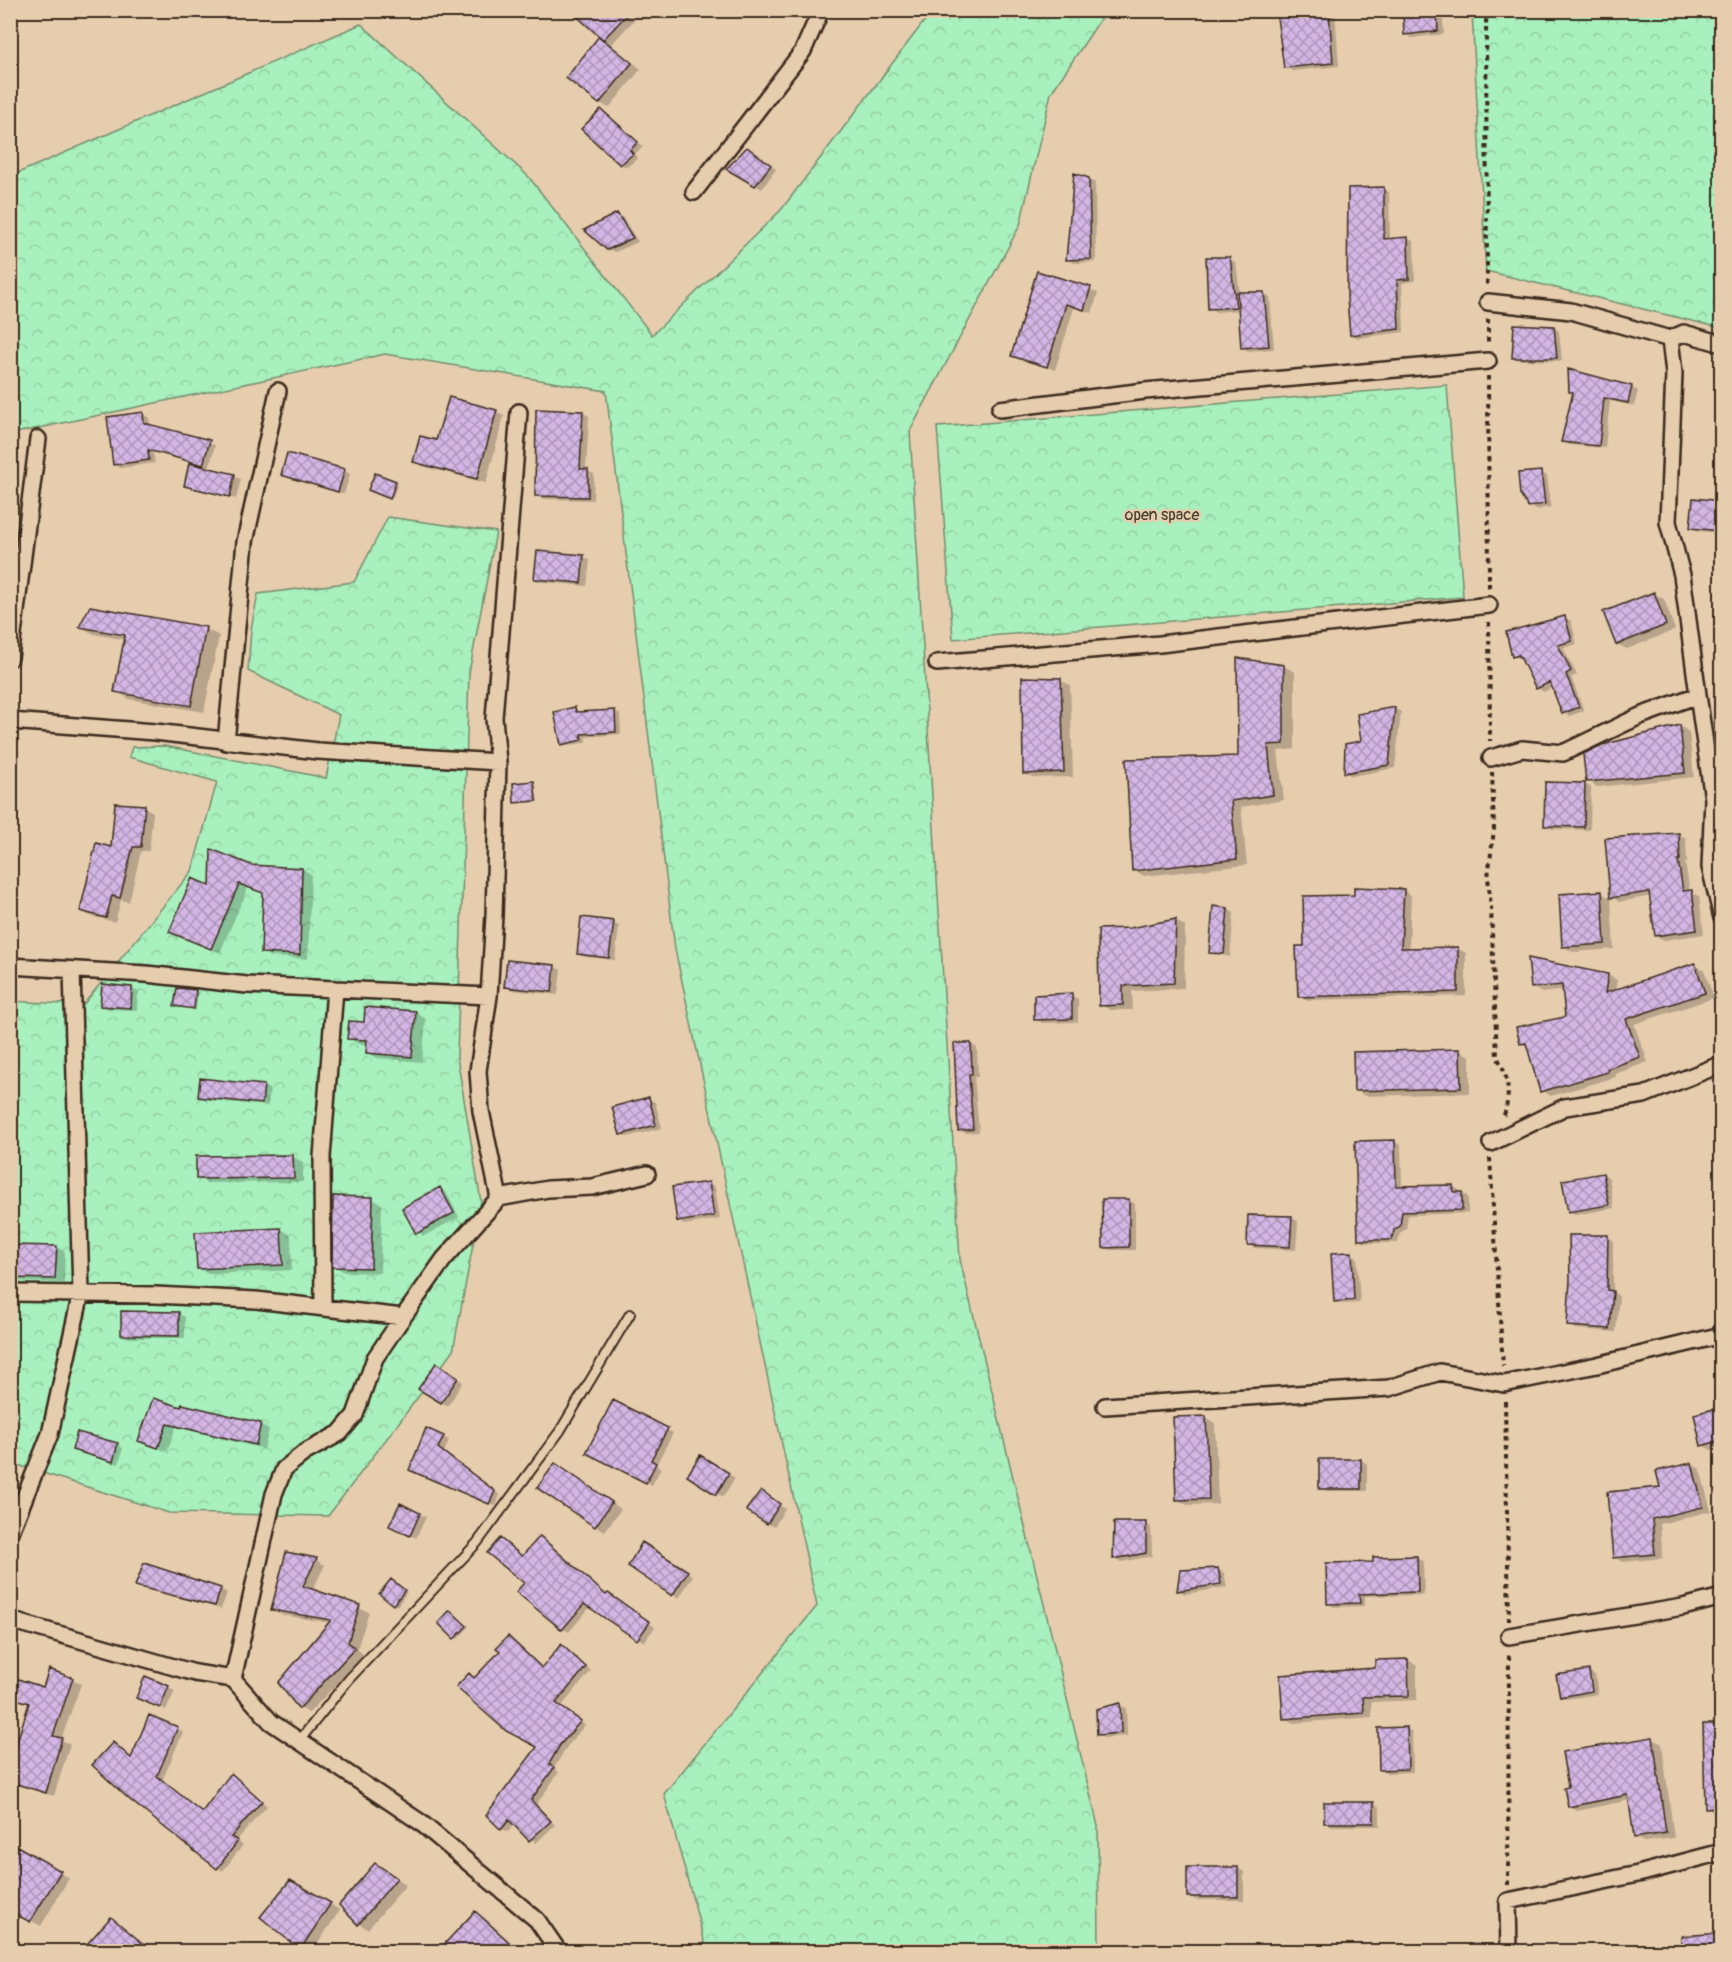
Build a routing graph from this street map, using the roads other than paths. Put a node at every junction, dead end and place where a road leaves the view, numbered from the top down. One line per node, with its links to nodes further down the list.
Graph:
1 (822, 10): 2 (street)
2 (694, 192)
3 (1488, 302): 4 (street)
4 (1670, 339): 5 (street); 14 (street)
5 (1722, 344)
6 (1488, 361): 8 (street)
7 (278, 391): 16 (street)
8 (1000, 409)
9 (519, 412): 18 (street)
10 (38, 439): 12 (street)
11 (1489, 605): 13 (street)
12 (10, 658)
13 (937, 663)
14 (1698, 695): 17 (street); 19 (street)
15 (10, 721): 16 (street)
16 (226, 742): 18 (street)
17 (1491, 758)
18 (498, 762): 24 (street)
19 (1717, 797): 20 (street)
20 (1722, 918)
21 (10, 966): 22 (street)
22 (72, 970): 23 (street); 30 (street)
23 (335, 989): 24 (street); 31 (street)
24 (489, 996): 28 (street)
25 (1722, 1065): 26 (street)
26 (1491, 1143)
27 (647, 1174): 28 (street)
28 (499, 1197): 33 (street)
29 (10, 1293): 30 (street)
30 (81, 1293): 31 (street); 36 (street)
31 (322, 1308): 33 (street)
32 (630, 1314): 41 (lane)
33 (403, 1317): 40 (street)
34 (1722, 1335): 35 (street)
35 (1105, 1406)
36 (10, 1534)
37 (1722, 1597): 39 (street)
38 (10, 1620): 40 (street)
39 (1509, 1636)
40 (233, 1679): 41 (street)
41 (299, 1741): 43 (street)
42 (1722, 1852): 44 (street)
43 (559, 1952)
44 (1509, 1952)

